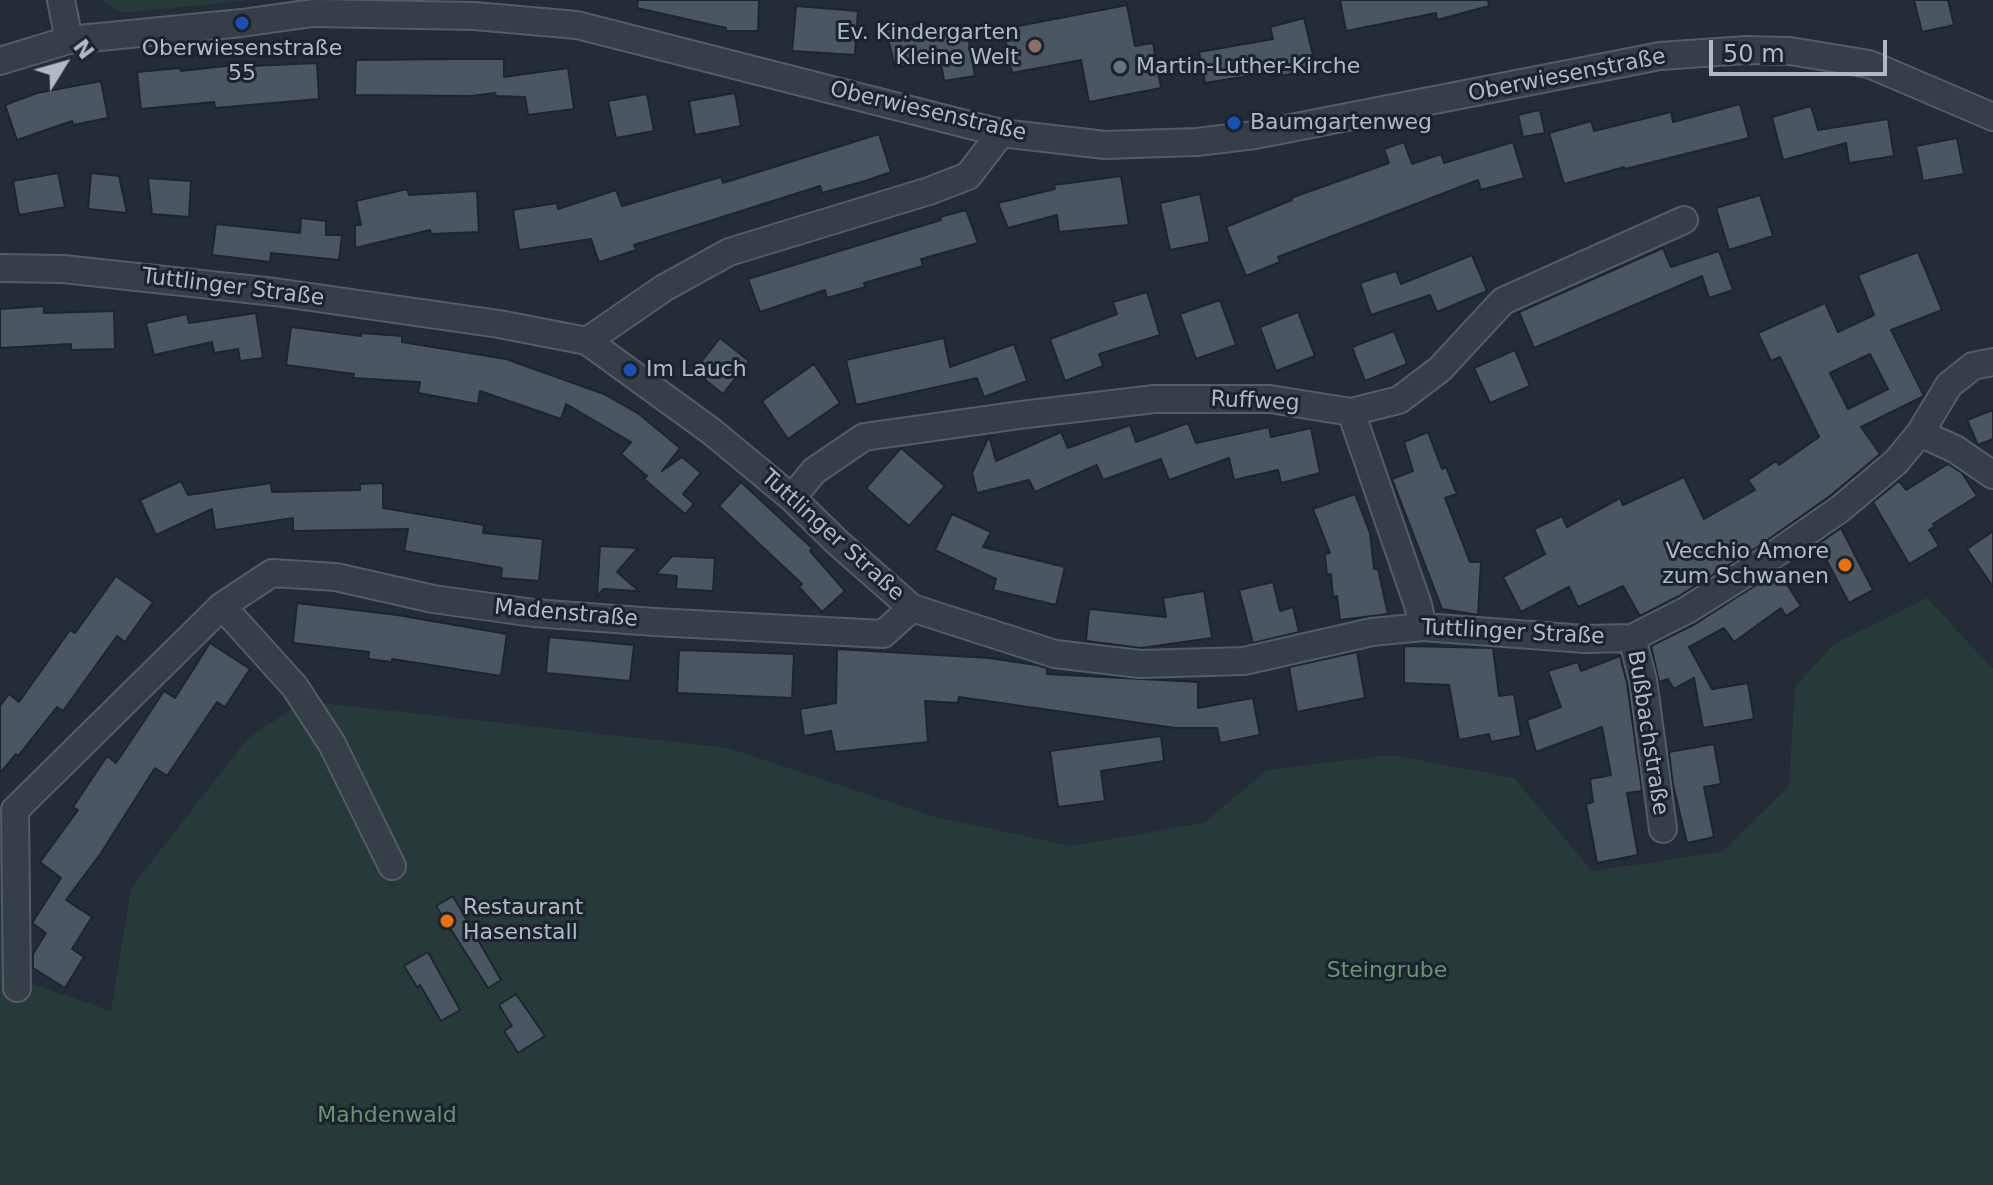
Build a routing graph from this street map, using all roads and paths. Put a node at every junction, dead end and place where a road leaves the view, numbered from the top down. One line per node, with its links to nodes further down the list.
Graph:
1 (61, 0): 2 (street)
2 (69, 40): 3 (street, Oberwiesenstraße); 5 (street, Oberwiesenstraße)
3 (0, 61)
4 (1993, 117): 5 (street, Oberwiesenstraße)
5 (1001, 133): 8 (street)
6 (1684, 220): 10 (street, Ruffweg)
7 (0, 268): 8 (street, Tuttlinger Straße)
8 (587, 341): 13 (street, Tuttlinger Straße)
9 (1993, 362): 11 (street, Tuttlinger Straße)
10 (1351, 412): 13 (street, Ruffweg); 16 (street)
11 (1920, 433): 12 (street); 17 (street, Tuttlinger Straße)
12 (1993, 475)
13 (792, 498): 15 (street, Tuttlinger Straße)
14 (222, 606): 15 (street, Madenstraße); 18 (street, Madenstraße); 20 (street)
15 (912, 608): 16 (street, Tuttlinger Straße)
16 (1423, 627): 17 (street, Tuttlinger Straße)
17 (1632, 638): 19 (street, Bußbachstraße)
18 (8, 817): 21 (street, Madenstraße)
19 (1663, 829)
20 (392, 866)
21 (17, 988)

